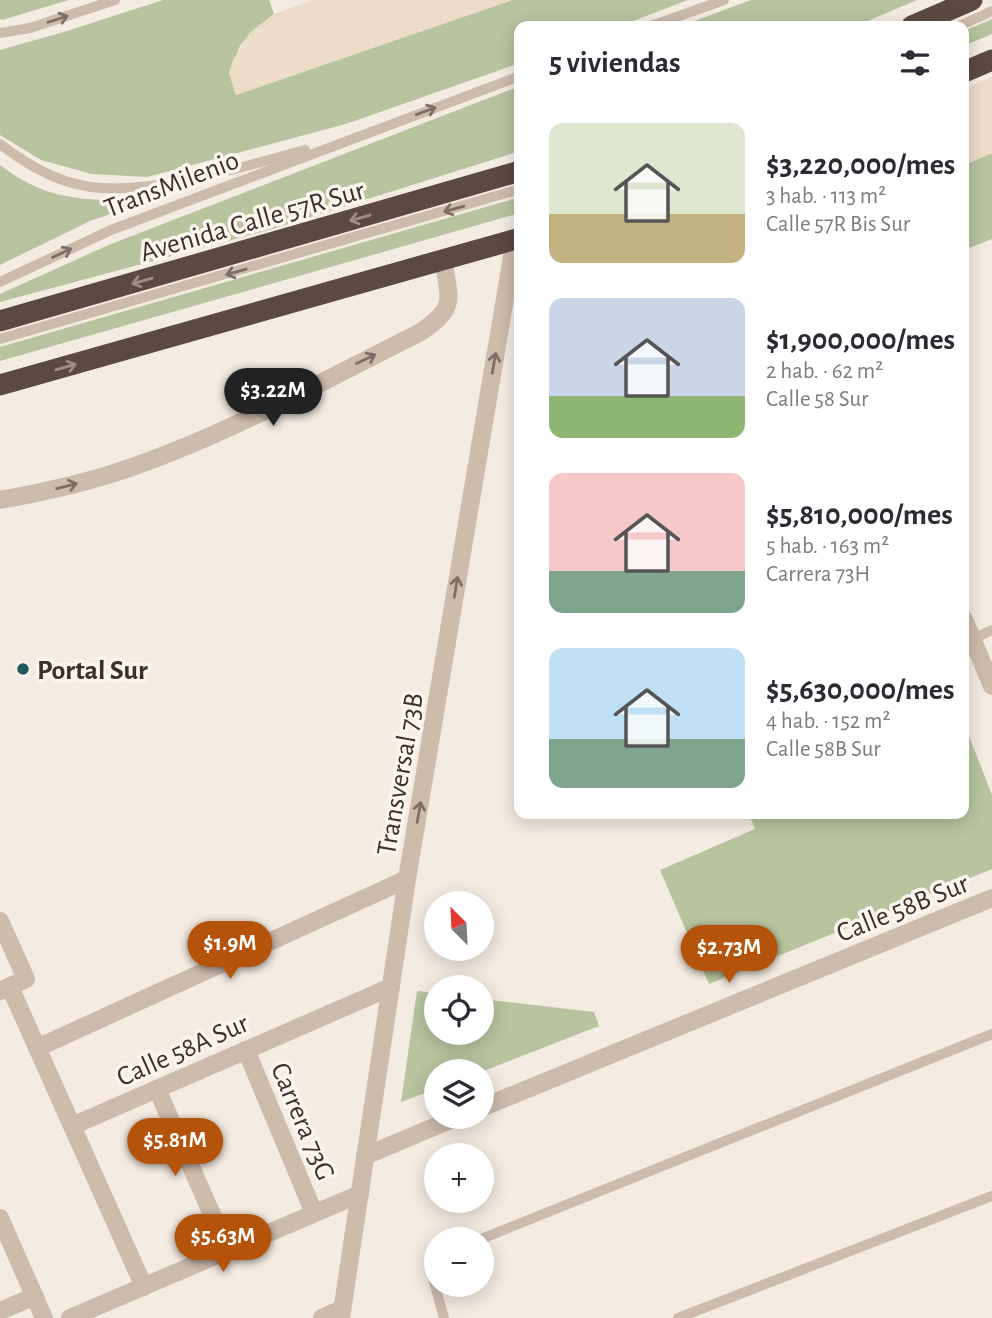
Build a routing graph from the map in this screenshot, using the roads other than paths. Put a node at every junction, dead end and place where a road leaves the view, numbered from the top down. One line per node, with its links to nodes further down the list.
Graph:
1 (115, 0): 8 (lane, one-way to 1)
2 (724, 0): 5 (lane)
3 (972, 0): 6 (highway)
4 (992, 12): 7 (lane)
5 (666, 21)
6 (924, 21)
7 (969, 22)
8 (0, 33)
9 (992, 60): 10 (highway)
10 (969, 70)
11 (514, 78): 12 (lane, TransMilenio, one-way to 11)
12 (362, 135): 13 (lane, TransMilenio); 19 (lane, TransMilenio, one-way to 12)
13 (0, 144)
14 (514, 173): 20 (highway, Avenida Calle 57R Sur, one-way to 20)
15 (514, 191): 21 (lane, one-way to 21)
16 (514, 240): 18 (highway)
17 (514, 257): 28 (street, Transversal 73B, one-way to 17)
18 (443, 260): 22 (highway, one-way to 18); 23 (street, one-way to 18)
19 (0, 282)
20 (0, 321)
21 (0, 339)
22 (0, 385)
23 (0, 500)
24 (992, 630): 26 (lane)
25 (969, 632): 26 (street)
26 (972, 639): 27 (street)
27 (992, 686)
28 (408, 879): 32 (street, Transversal 73B); 34 (street)
29 (992, 898): 37 (street, Calle 58B Sur)
30 (0, 921): 31 (street)
31 (12, 986): 34 (street)
32 (391, 987): 35 (street, Calle 58A Sur); 40 (street, Transversal 73B)
33 (992, 1034): 45 (lane)
34 (37, 1048): 38 (street)
35 (246, 1050): 36 (street, Calle 58A Sur); 43 (street, Carrera 73G)
36 (157, 1089): 38 (street, Calle 58A Sur); 46 (street)
37 (494, 1103)
38 (72, 1126): 47 (street)
39 (429, 1129): 40 (street)
40 (365, 1156): 41 (street, Transversal 73B)
41 (360, 1194): 43 (street); 51 (street, Transversal 73B)
42 (992, 1196): 56 (lane)
43 (314, 1213): 46 (street)
44 (0, 1218): 48 (street)
45 (494, 1234)
46 (228, 1251): 47 (street)
47 (144, 1287): 53 (street)
48 (35, 1296): 50 (street); 52 (street)
49 (438, 1297): 55 (lane)
50 (0, 1311)
51 (341, 1314): 54 (street)
52 (44, 1318)
53 (70, 1318)
54 (322, 1318)
55 (443, 1318)
56 (678, 1318)

